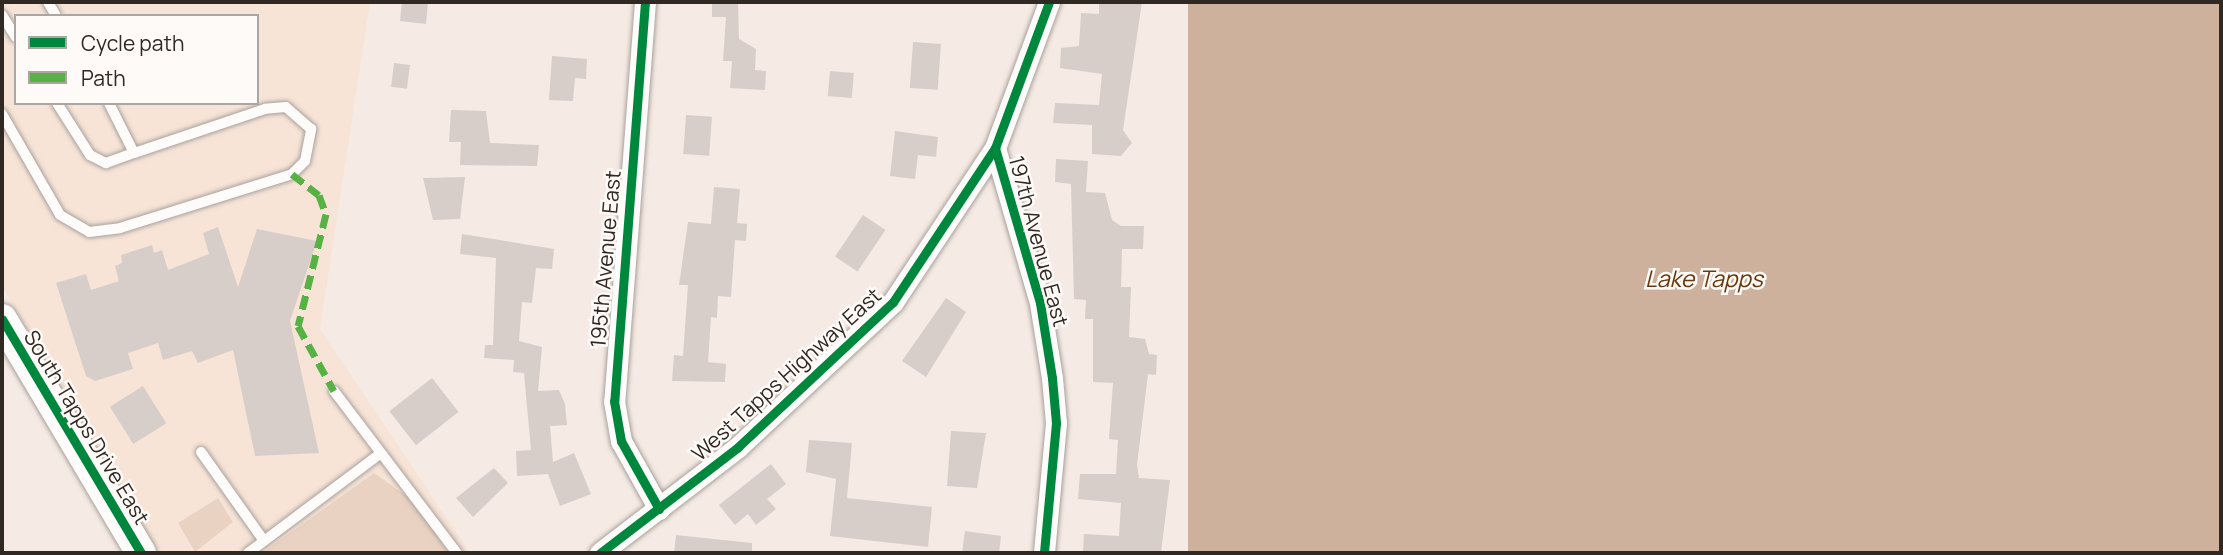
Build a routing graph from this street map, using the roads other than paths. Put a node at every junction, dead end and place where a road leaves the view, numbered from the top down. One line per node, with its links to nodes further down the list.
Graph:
1 (645, 2): 14 (street, 195th Avenue East)
2 (1049, 2): 8 (street, West Tapps Highway East)
3 (2, 15): 4 (lane)
4 (14, 34)
5 (58, 105): 9 (lane)
6 (110, 105): 9 (lane)
7 (2, 114): 9 (lane)
8 (995, 148): 14 (street, West Tapps Highway East); 20 (street, 197th Avenue East)
9 (134, 153)
10 (2, 319): 16 (street, South Tapps Drive East)
11 (334, 391): 13 (lane)
12 (201, 452): 15 (lane)
13 (381, 453): 15 (lane); 18 (lane)
14 (659, 509): 19 (street, West Tapps Highway East)
15 (264, 541): 17 (lane)
16 (141, 553)
17 (248, 553)
18 (457, 553)
19 (600, 553)
20 (1044, 553)

